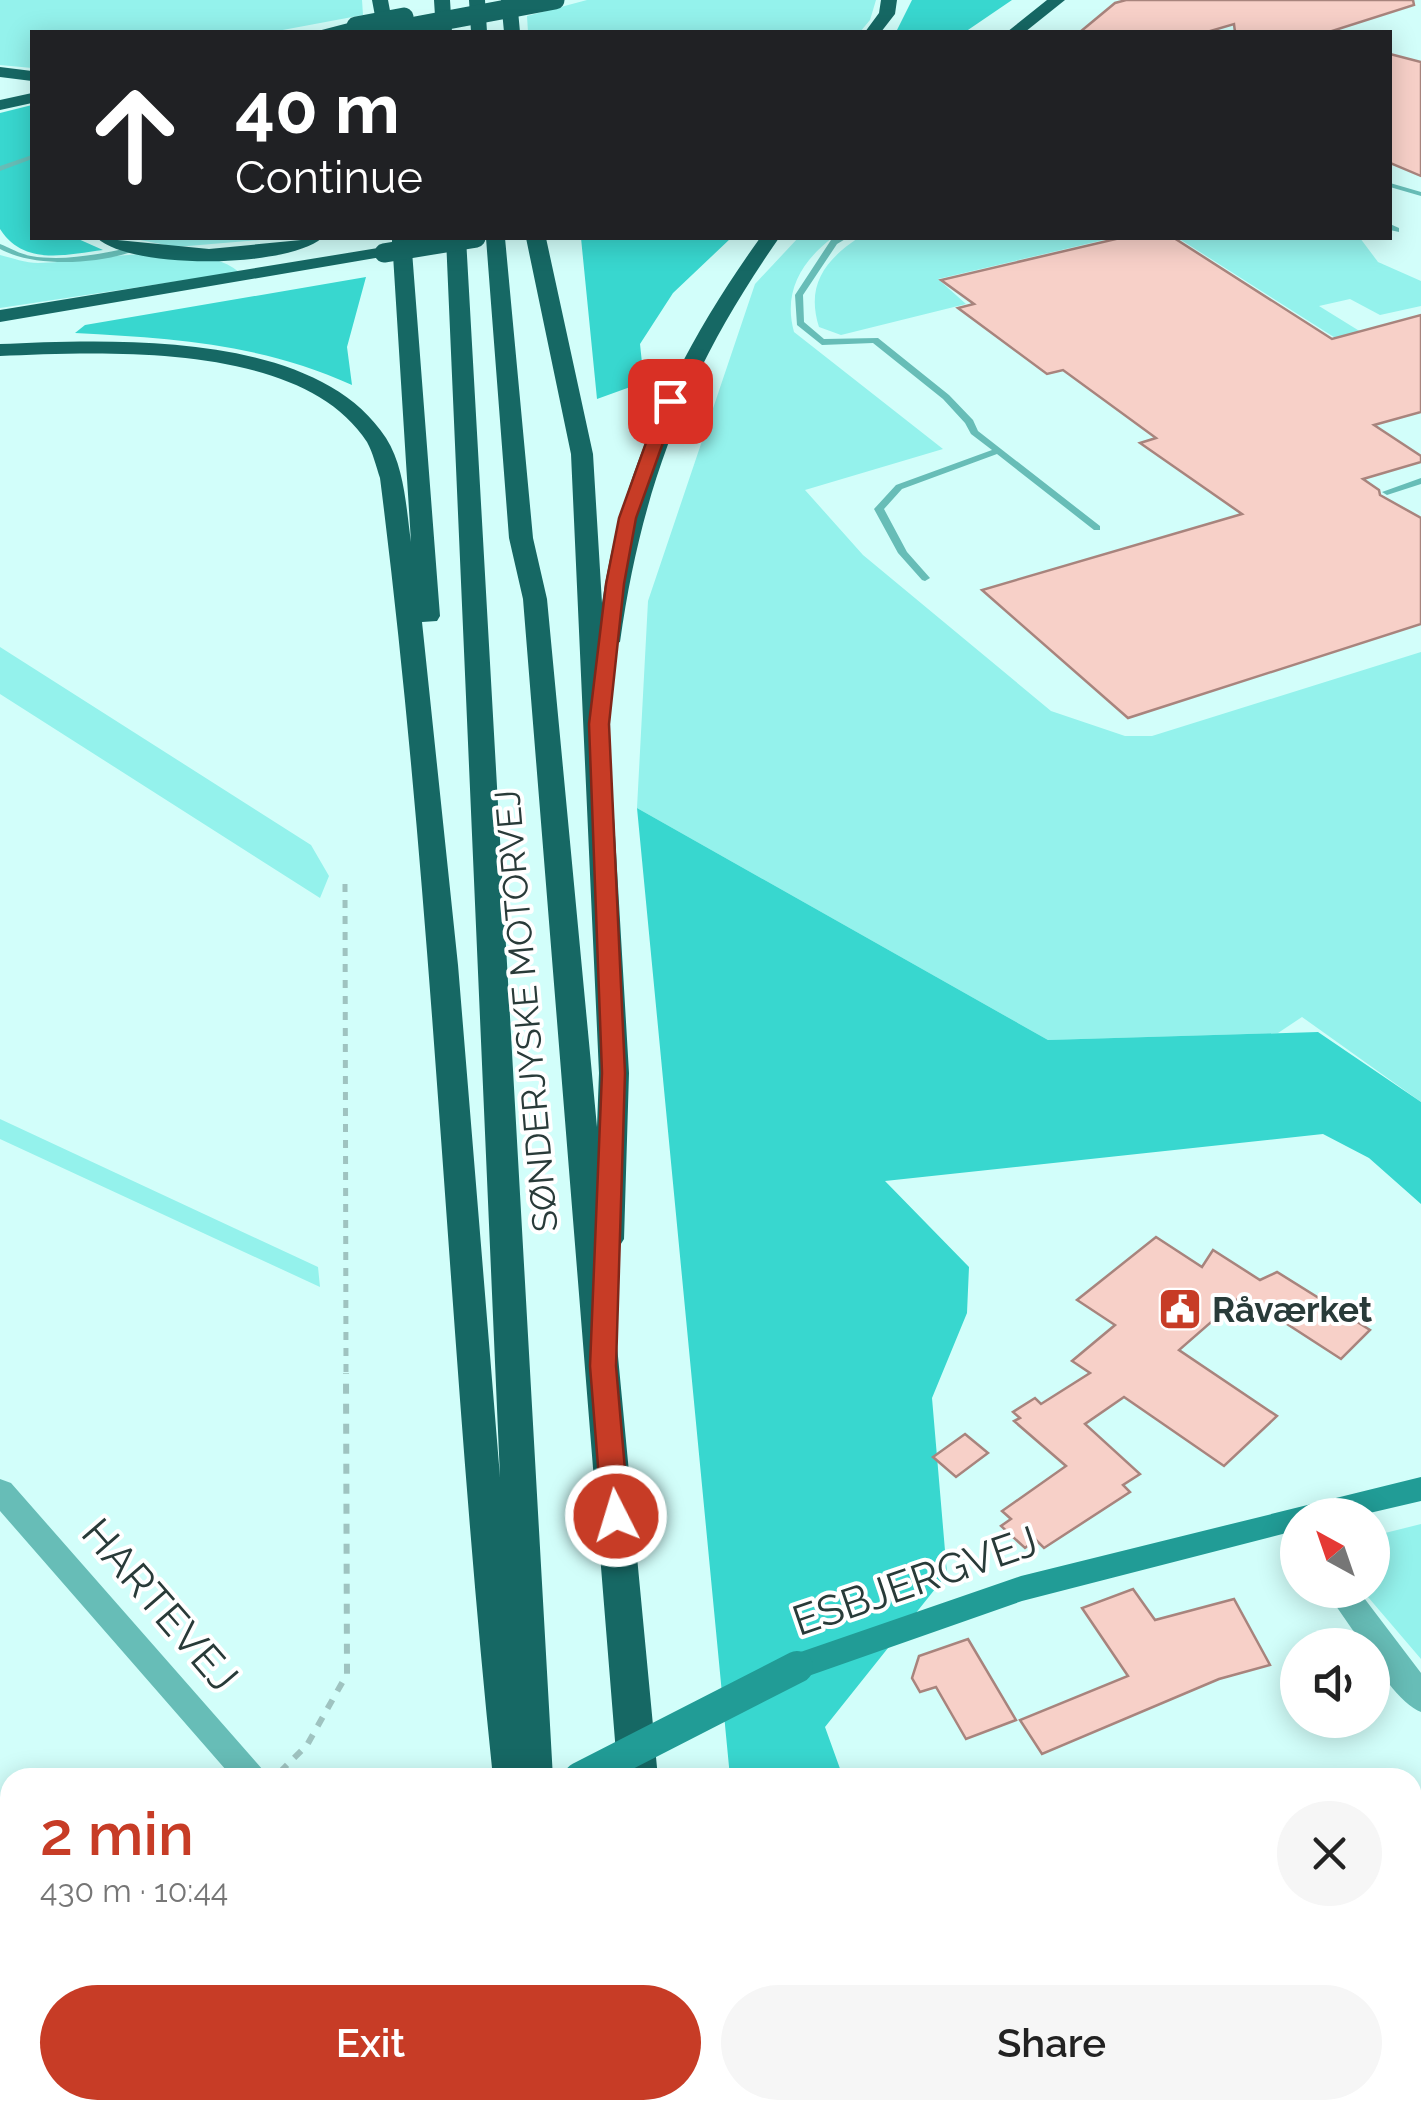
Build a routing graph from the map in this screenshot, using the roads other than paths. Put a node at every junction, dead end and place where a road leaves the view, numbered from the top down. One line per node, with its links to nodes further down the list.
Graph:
1 (382, 0): 12 (highway)
2 (442, 0): 14 (highway)
3 (477, 0): 15 (highway)
4 (496, 0): 11 (highway, bridge)
5 (509, 0): 16 (highway)
6 (556, 0): 13 (highway, bridge)
7 (889, 0): 17 (highway)
8 (1044, 0): 10 (highway)
9 (1056, 0): 20 (highway)
10 (1028, 14): 18 (highway); 19 (highway)
11 (333, 30)
12 (385, 30)
13 (396, 30)
14 (444, 30)
15 (479, 30)
16 (512, 30)
17 (875, 30)
18 (1000, 30)
19 (1007, 30)
20 (1018, 30)
21 (0, 72): 22 (highway)
22 (30, 76)
23 (30, 98): 24 (highway)
24 (0, 105)
25 (30, 158): 26 (lane)
26 (0, 169)
27 (1392, 186): 28 (lane)
28 (1421, 194)
29 (113, 240): 40 (highway)
30 (302, 240): 40 (highway)
31 (437, 240): 39 (highway, bridge)
32 (452, 240): 59 (highway, SØNDERJYSKE MOTORVEJ)
33 (455, 240): 39 (highway, bridge)
34 (494, 240): 50 (highway, SØNDERJYSKE MOTORVEJ)
35 (536, 240): 48 (highway)
36 (768, 240): 48 (highway)
37 (841, 240): 43 (lane)
38 (0, 246): 40 (lane)
39 (392, 246): 41 (highway); 49 (highway)
40 (140, 248)
41 (0, 316)
42 (0, 350): 49 (highway)
43 (998, 451): 46 (lane); 47 (lane)
44 (1421, 481): 45 (lane)
45 (1387, 492)
46 (1097, 528)
47 (925, 578)
48 (599, 724): 50 (highway)
49 (427, 750): 58 (highway)
50 (603, 1366): 61 (highway, SØNDERJYSKE MOTORVEJ)
51 (1421, 1489): 53 (main road, ESBJERGVEJ)
52 (0, 1491): 57 (street, HARTEVEJ)
53 (1386, 1498)
54 (1280, 1525): 60 (main road, ESBJERGVEJ, bridge)
55 (1354, 1608): 56 (street)
56 (1421, 1698)
57 (245, 1768)
58 (512, 1768)
59 (531, 1768)
60 (600, 1768)
61 (637, 1768)

